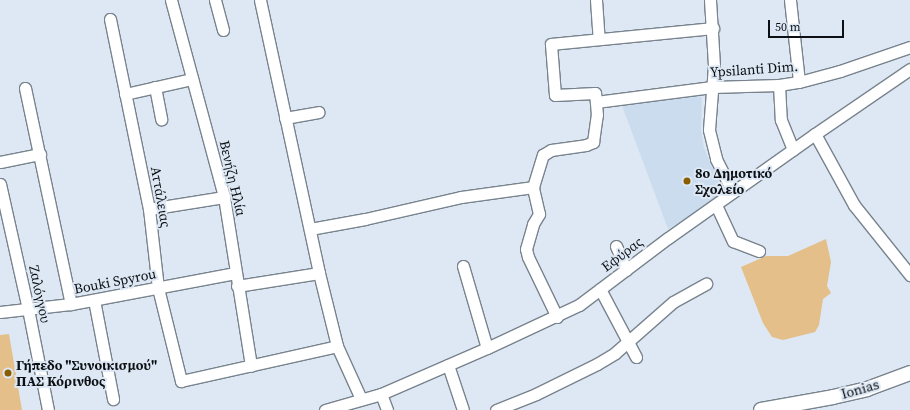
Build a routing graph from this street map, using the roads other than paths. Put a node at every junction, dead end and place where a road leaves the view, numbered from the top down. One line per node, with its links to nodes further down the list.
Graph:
1 (171, 0): 13 (street, Βενήζη Ηλία)
2 (215, 0): 9 (street)
3 (260, 0): 22 (street)
4 (596, 0): 10 (street)
5 (710, 0): 8 (street)
6 (790, 0): 14 (street)
7 (110, 18): 19 (street, Αττάλειας)
8 (713, 28): 10 (street); 17 (street)
9 (223, 30)
10 (599, 39): 20 (street)
11 (910, 47): 14 (street, Ypsilanti Dim.)
12 (910, 69): 24 (street, Εφύρας)
13 (192, 79): 16 (street); 31 (street, Βενήζη Ηλία)
14 (799, 82): 15 (street, Ypsilanti Dim.)
15 (779, 85): 17 (street, Ypsilanti Dim.); 25 (street)
16 (155, 87): 19 (street); 23 (street)
17 (712, 87): 20 (street, Ypsilanti Dim.); 30 (street)
18 (25, 88): 26 (street)
19 (125, 94): 33 (street, Αττάλειας)
20 (596, 102): 29 (street)
21 (318, 112): 22 (street)
22 (285, 118): 34 (street)
23 (161, 119)
24 (815, 134): 25 (street, Εφύρας); 41 (street)
25 (793, 150): 30 (street, Εφύρας)
26 (40, 154): 27 (street); 47 (street)
27 (0, 162)
28 (0, 184): 48 (street, Ζαλόγγου)
29 (532, 187): 34 (street); 50 (street)
30 (733, 192): 32 (street, Εφύρας)
31 (224, 197): 33 (street); 39 (street, Βενήζη Ηλία)
32 (716, 205): 36 (street); 38 (street, Εφύρας)
33 (149, 209): 44 (street, Αττάλειας)
34 (310, 229): 40 (street)
35 (616, 246): 38 (street)
36 (759, 251)
37 (463, 266): 53 (street)
38 (626, 270): 45 (street, Εφύρας)
39 (235, 273): 43 (street, Βενήζη Ηλία); 44 (street, Bouki Spyrou)
40 (319, 273): 43 (street); 52 (street)
41 (910, 275)
42 (706, 284): 51 (street)
43 (237, 286): 55 (street, Βενήζη Ηλία)
44 (158, 288): 46 (street, Bouki Spyrou); 55 (street, Αττάλειας)
45 (600, 289): 50 (street, Εφύρας); 51 (street)
46 (94, 300): 47 (street, Bouki Spyrou); 59 (street)
47 (71, 304): 48 (street, Bouki Spyrou)
48 (28, 309): 49 (street, Bouki Spyrou); 61 (street, Ζαλόγγου)
49 (0, 312)
50 (557, 316): 53 (street, Εφύρας)
51 (627, 340): 54 (street); 65 (street)
52 (337, 346): 55 (street); 60 (street)
53 (487, 348): 56 (street, Εφύρας)
54 (636, 357)
55 (250, 366)
56 (448, 366): 58 (street, Εφύρας); 64 (street)
57 (910, 373): 66 (street, Ionias)
58 (381, 394): 60 (street, Εφύρας); 63 (street)
59 (113, 399)
60 (361, 399): 62 (street, Εφύρας)
61 (48, 410)
62 (324, 410)
63 (387, 410)
64 (463, 410)
65 (496, 410)
66 (761, 410)

